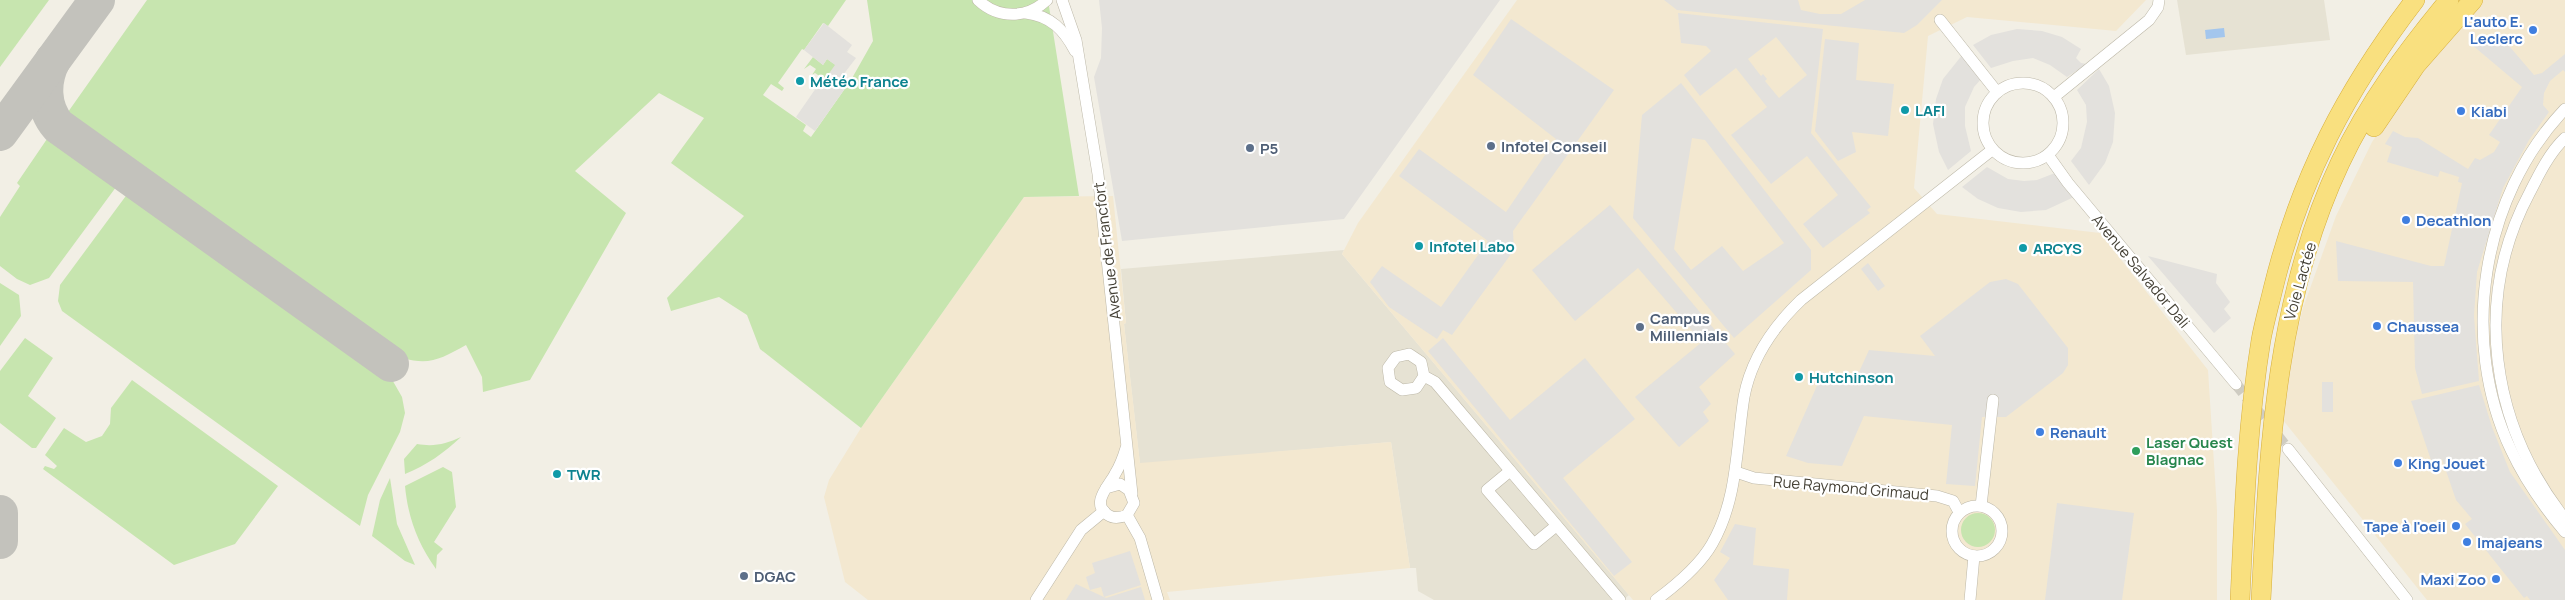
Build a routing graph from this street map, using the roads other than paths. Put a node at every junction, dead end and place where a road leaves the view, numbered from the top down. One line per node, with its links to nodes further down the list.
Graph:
1 (978, 0): 8 (street)
2 (1047, 0): 8 (street)
3 (1062, 0): 10 (street, Avenue de Francfort)
4 (2159, 0): 12 (street)
5 (2415, 0): 44 (highway, Voie Lactée)
6 (2449, 0): 18 (highway, Voie Lactée)
7 (2473, 0): 18 (highway)
8 (1026, 13): 10 (street)
9 (1940, 20): 11 (street)
10 (1078, 57): 25 (street, Avenue de Francfort)
11 (1997, 92): 12 (street); 15 (street)
12 (2054, 98): 16 (street)
13 (2565, 109): 17 (street)
14 (2565, 138): 19 (street)
15 (1992, 150): 16 (street); 28 (street)
16 (2048, 155): 23 (street, Avenue Salvador Dali)
17 (2515, 182): 19 (street); 20 (street)
18 (2324, 201): 45 (highway, Voie Lactée)
19 (2521, 208): 21 (street)
20 (2486, 261): 21 (street); 37 (street)
21 (2498, 298): 35 (street)
22 (1424, 376): 27 (street)
23 (2236, 384)
24 (1994, 400): 31 (street)
25 (1127, 445): 29 (street, Avenue de Francfort); 30 (street, Avenue de Francfort)
26 (2288, 448): 46 (street)
27 (1510, 471): 36 (street); 36 (street)
28 (1736, 472): 33 (street, Rue Raymond Grimaud); 42 (street)
29 (1106, 488): 30 (street); 32 (street)
30 (1132, 494): 34 (street)
31 (1981, 506): 33 (street); 38 (street)
32 (1104, 511): 34 (street); 39 (street)
33 (1959, 512): 38 (street)
34 (1126, 515): 40 (street)
35 (2565, 519)
36 (1556, 526): 41 (street)
37 (2565, 532)
38 (1974, 556): 43 (street)
39 (1036, 600)
40 (1158, 600)
41 (1620, 600)
42 (1656, 600)
43 (1970, 600)
44 (2240, 600)
45 (2261, 600)
46 (2407, 600)

